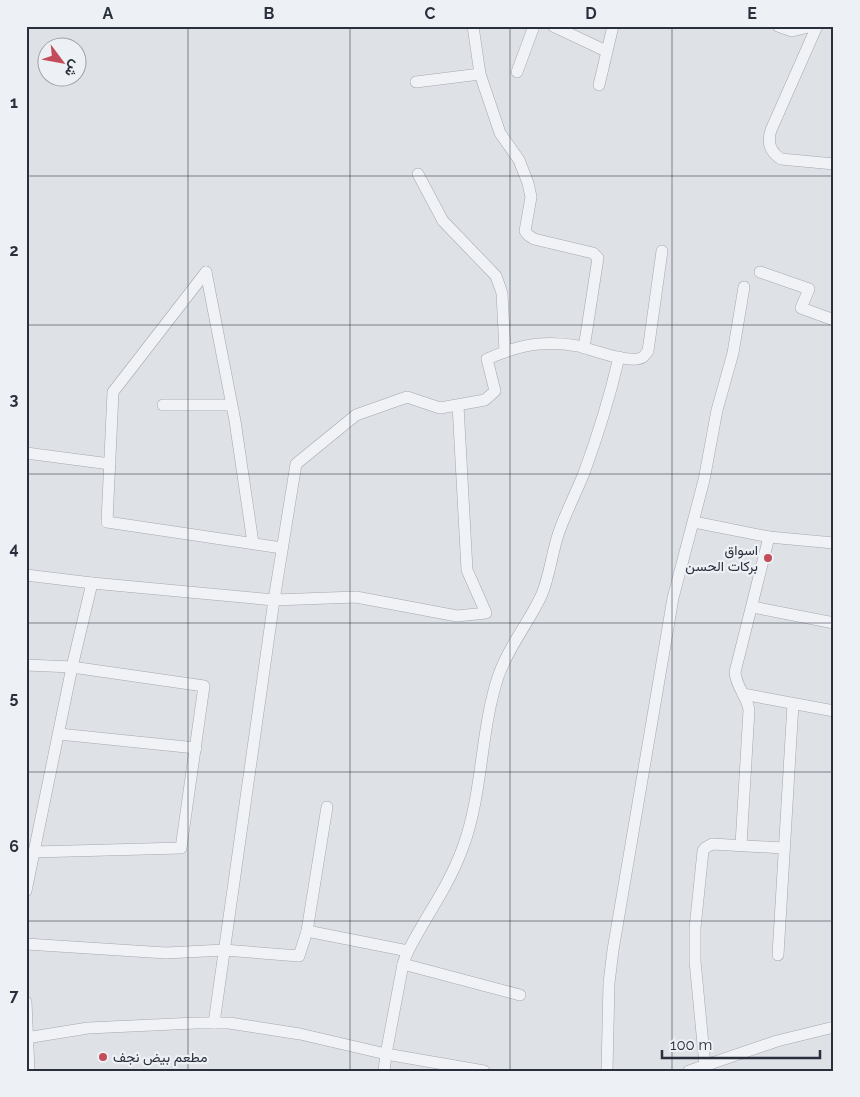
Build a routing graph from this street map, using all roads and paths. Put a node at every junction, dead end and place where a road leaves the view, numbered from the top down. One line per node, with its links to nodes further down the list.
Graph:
1 (473, 26): 10 (street)
2 (534, 26): 9 (street)
3 (553, 26): 8 (street)
4 (613, 26): 8 (street)
5 (778, 26): 6 (street)
6 (812, 26)
7 (817, 26): 13 (street)
8 (606, 51): 12 (street)
9 (517, 72)
10 (480, 74): 11 (street); 19 (street)
11 (416, 82)
12 (599, 85)
13 (834, 164)
14 (418, 174): 20 (street)
15 (662, 251): 21 (street)
16 (760, 272): 18 (street)
17 (744, 287): 27 (street)
18 (834, 320)
19 (584, 348): 20 (street); 21 (street)
20 (505, 351): 24 (street)
21 (619, 357): 52 (street)
22 (163, 405): 23 (street)
23 (232, 405): 26 (street); 30 (street)
24 (458, 405): 31 (street); 34 (street)
25 (26, 454): 26 (street)
26 (110, 464): 30 (street)
27 (694, 522): 28 (street); 65 (street)
28 (769, 537): 29 (street); 35 (street)
29 (834, 543)
30 (253, 544): 31 (street)
31 (282, 548): 34 (street)
32 (26, 575): 33 (street)
33 (92, 583): 34 (street); 38 (street)
34 (274, 600): 51 (street)
35 (753, 607): 36 (street); 39 (street)
36 (834, 623)
37 (26, 665): 38 (street)
38 (72, 667): 42 (street); 43 (street)
39 (743, 694): 40 (street); 45 (street)
40 (793, 704): 41 (street); 46 (street)
41 (834, 711)
42 (59, 734): 43 (street); 47 (street)
43 (196, 748): 47 (street)
44 (327, 807): 49 (street)
45 (741, 845): 46 (street); 61 (street)
46 (784, 848): 53 (street)
47 (34, 852): 48 (street)
48 (26, 890)
49 (307, 931): 51 (street); 52 (street)
50 (26, 944): 51 (street)
51 (224, 950): 57 (street)
52 (408, 951): 54 (street)
53 (778, 955)
54 (403, 964): 55 (street); 60 (street)
55 (520, 995)
56 (26, 1002): 59 (street)
57 (214, 1023): 59 (street); 60 (street)
58 (834, 1027): 61 (street)
59 (27, 1038): 62 (street)
60 (386, 1054): 63 (street); 64 (street)
61 (706, 1065): 66 (street)
62 (29, 1071)
63 (384, 1071)
64 (484, 1071)
65 (607, 1071)
66 (689, 1071)

